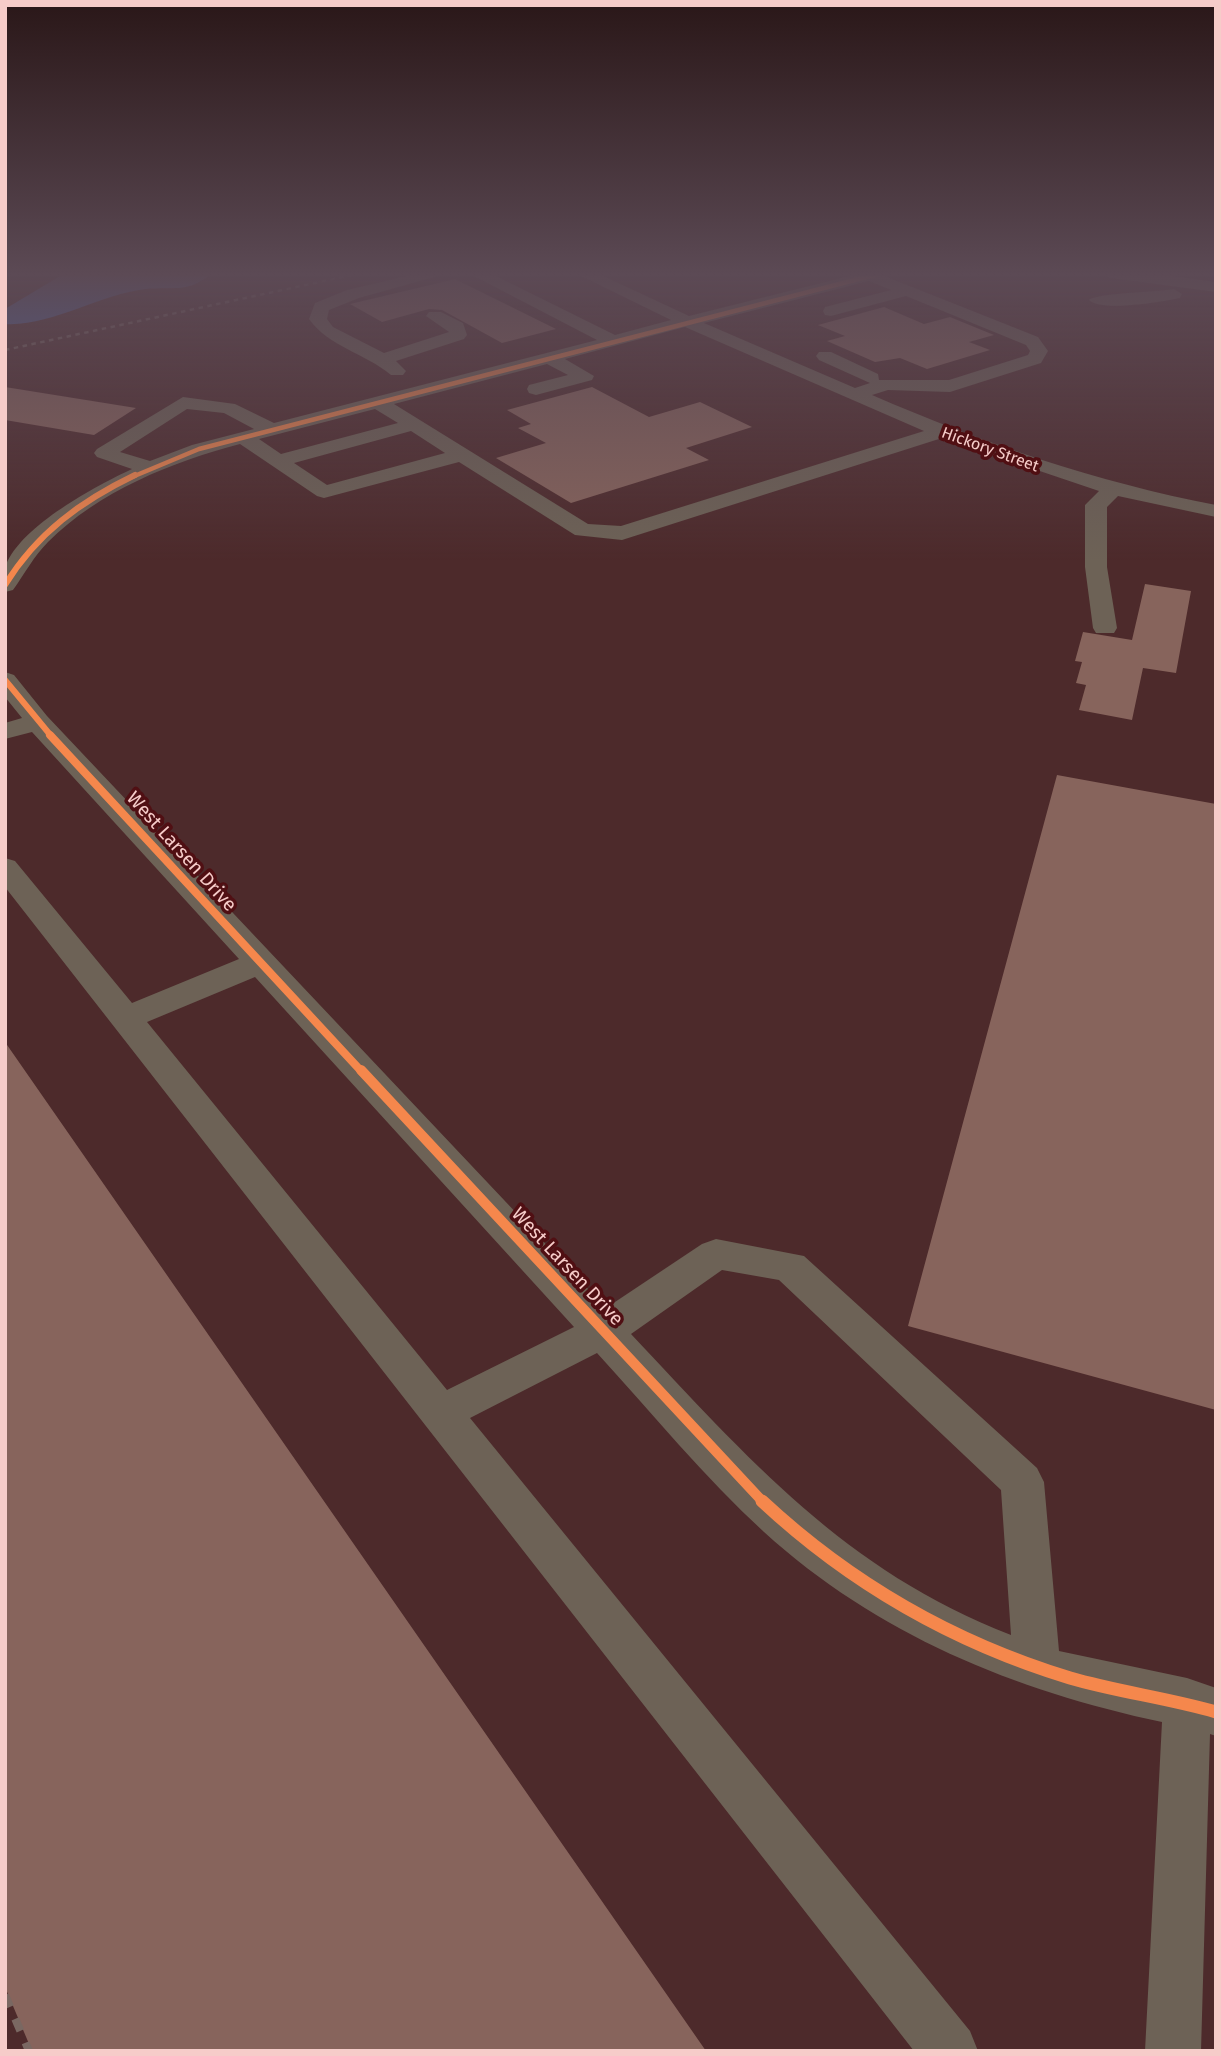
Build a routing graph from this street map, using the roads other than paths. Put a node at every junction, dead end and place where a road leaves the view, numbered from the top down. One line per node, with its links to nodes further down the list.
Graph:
1 (394, 369): 8 (street)
2 (501, 369): 8 (street)
3 (571, 369): 9 (street)
4 (794, 369): 10 (street, Hickory Street)
5 (853, 369): 7 (street)
6 (1004, 369): 7 (street)
7 (886, 384): 10 (street)
8 (426, 388): 11 (street)
9 (536, 390)
10 (854, 395): 14 (street, Hickory Street)
11 (376, 401): 12 (street); 13 (street)
12 (412, 425): 16 (street); 18 (street)
13 (270, 429): 15 (street); 20 (street)
14 (940, 432): 17 (street); 23 (street, Hickory Street)
15 (241, 436): 18 (street); 20 (street)
16 (435, 439): 17 (street); 19 (street)
17 (461, 455): 22 (street)
18 (277, 461): 22 (street)
19 (355, 461)
20 (151, 468): 25 (street)
21 (328, 469): 22 (street)
22 (301, 477)
23 (1114, 489): 24 (street, Hickory Street); 26 (street)
24 (1216, 511)
25 (8, 577)
26 (1105, 628)
27 (5, 681): 28 (street, West Larsen Drive)
28 (22, 727): 30 (street, West Larsen Drive)
29 (5, 867): 31 (street)
30 (259, 963): 31 (street); 32 (street, West Larsen Drive)
31 (126, 1018): 33 (street)
32 (604, 1331): 33 (street); 34 (street, West Larsen Drive); 34 (street)
33 (440, 1413): 36 (street)
34 (1037, 1667): 35 (street, West Larsen Drive)
35 (1201, 1707): 37 (street)
36 (950, 2051)
37 (1173, 2051)

